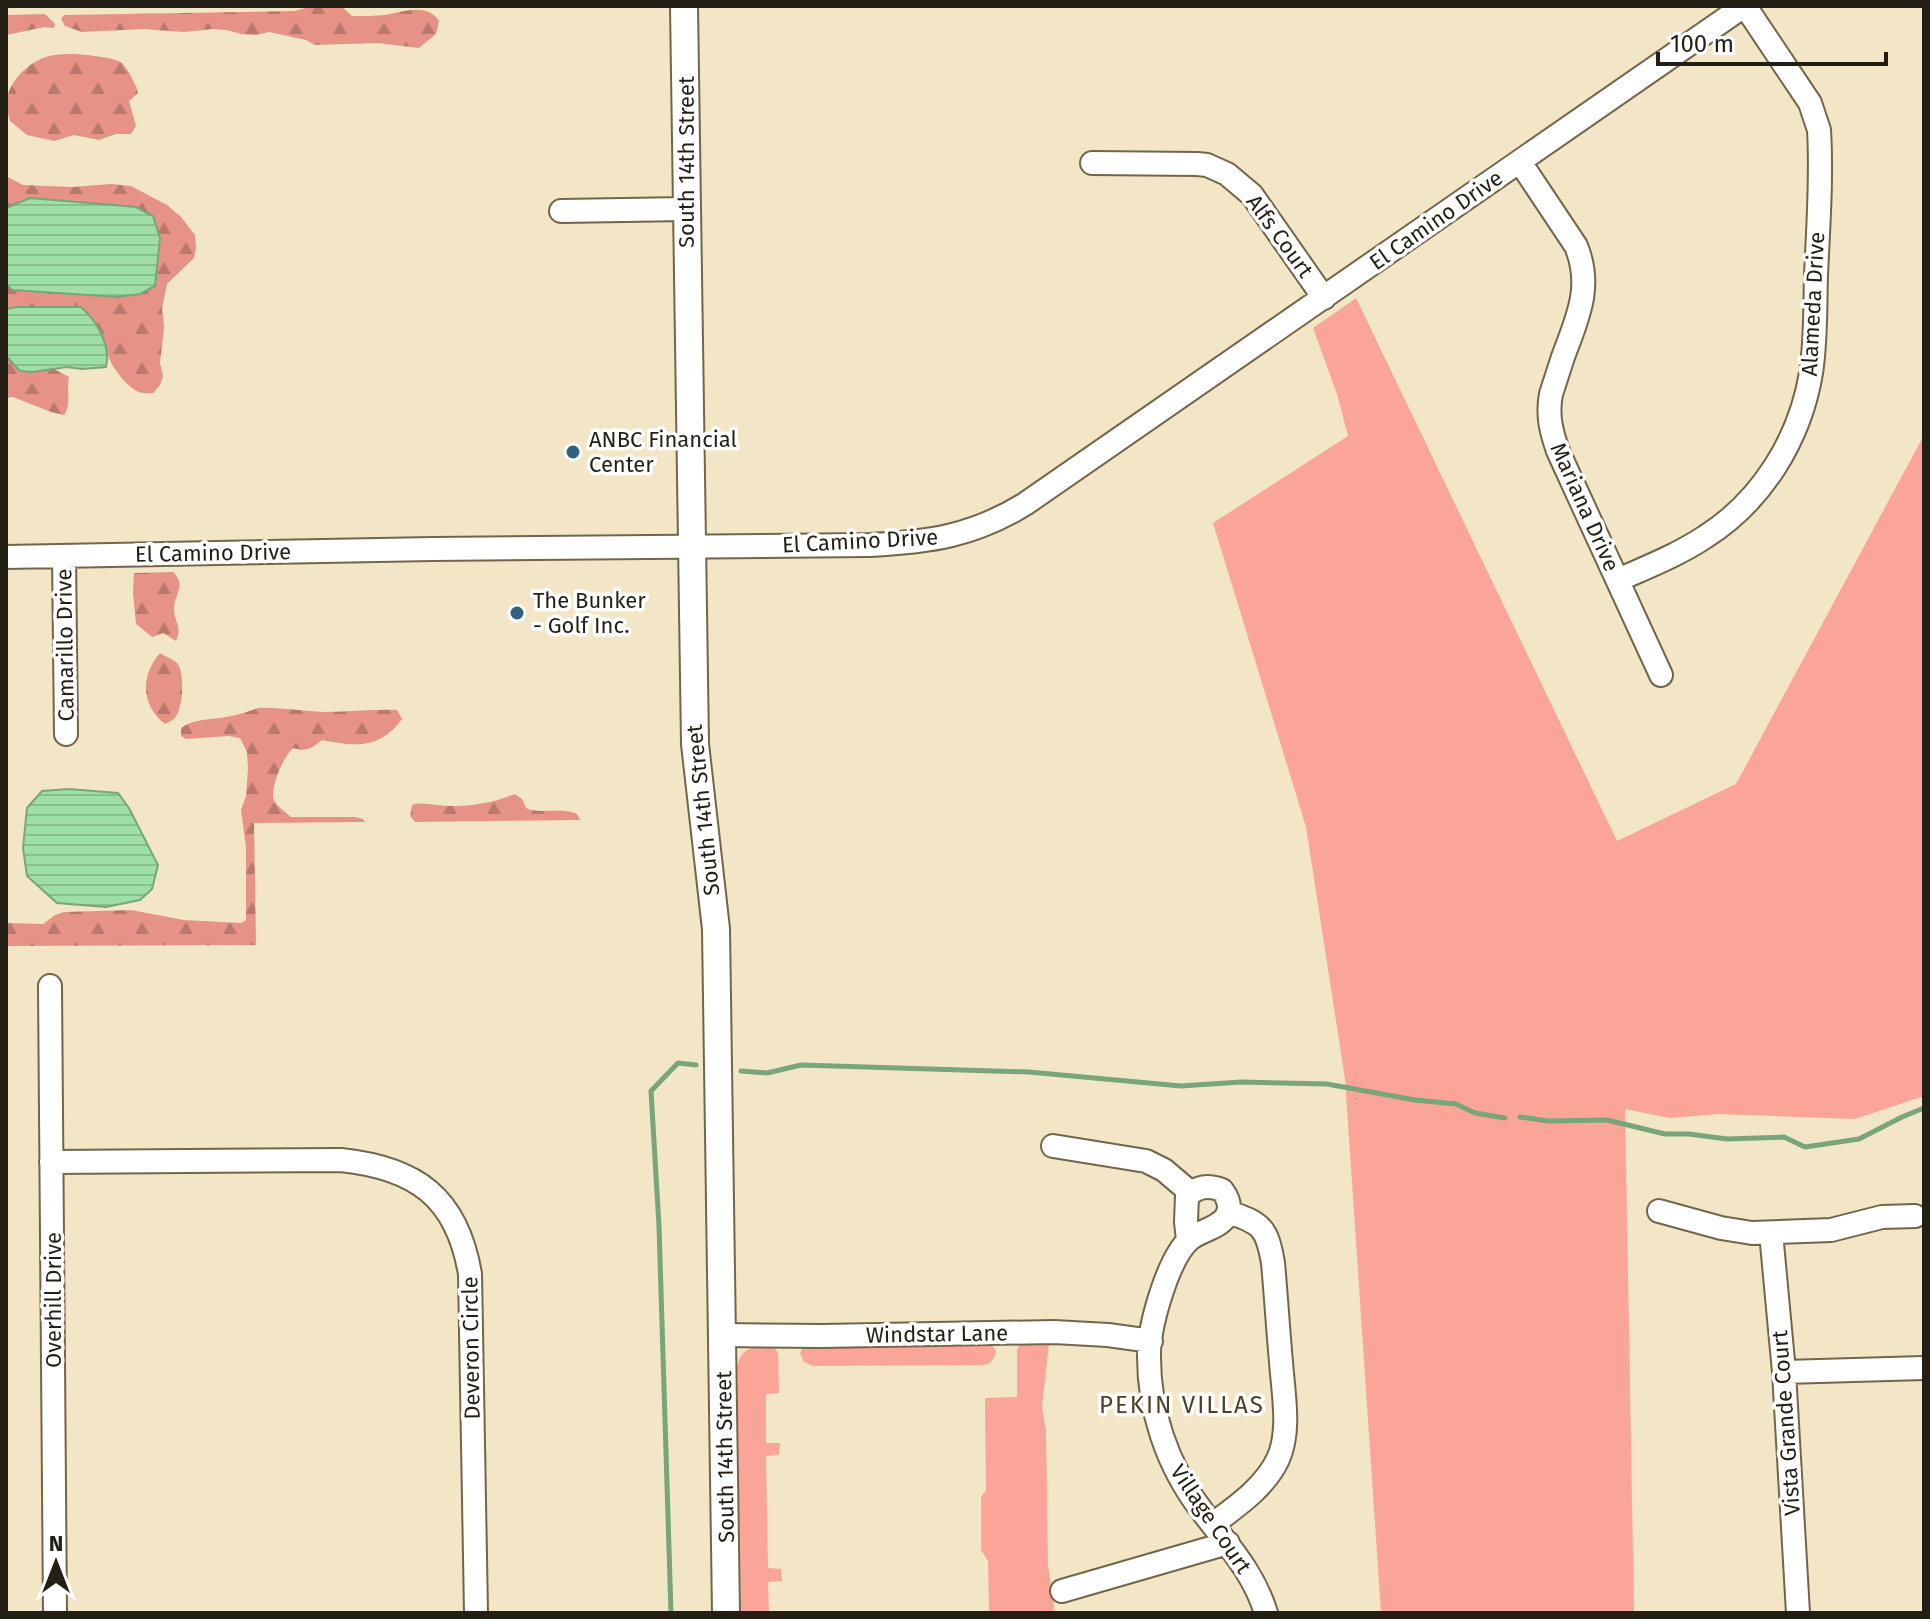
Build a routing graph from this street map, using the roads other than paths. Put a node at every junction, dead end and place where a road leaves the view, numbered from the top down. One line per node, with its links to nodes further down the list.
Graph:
1 (684, 6): 5 (main road, South 14th Street)
2 (1744, 6): 3 (street, El Camino Drive); 11 (street, Alameda Drive)
3 (1520, 162): 7 (street, El Camino Drive); 11 (street, Mariana Drive)
4 (1092, 163): 7 (street, Alfs Court)
5 (686, 209): 6 (street); 8 (main road, South 14th Street)
6 (561, 211)
7 (1324, 298): 8 (street, El Camino Drive)
8 (691, 546): 9 (street, El Camino Drive); 23 (main road, South 14th Street)
9 (64, 556): 10 (street, El Camino Drive); 13 (street, Camarillo Drive)
10 (6, 557)
11 (1618, 580): 12 (street, Mariana Drive)
12 (1661, 675)
13 (66, 734)
14 (50, 986): 16 (street, Overhill Drive)
15 (1053, 1146): 17 (street)
16 (51, 1162): 30 (street, Overhill Drive); 31 (street, Deveron Circle)
17 (1191, 1193): 19 (street); 22 (street)
18 (1659, 1211): 21 (street)
19 (1228, 1212): 22 (street); 27 (street)
20 (1915, 1216): 21 (street)
21 (1771, 1233): 26 (street, Vista Grande Court)
22 (1188, 1240): 24 (street, Village Court)
23 (723, 1335): 24 (street, Windstar Lane); 32 (main road, South 14th Street)
24 (1151, 1341): 27 (street, Village Court)
25 (1924, 1368): 26 (street)
26 (1784, 1372): 34 (street, Vista Grande Court)
27 (1213, 1524): 28 (street, Village Court)
28 (1228, 1543): 29 (street); 33 (street, Village Court)
29 (1062, 1591)
30 (55, 1613)
31 (476, 1613)
32 (726, 1613)
33 (1266, 1613)
34 (1798, 1613)

